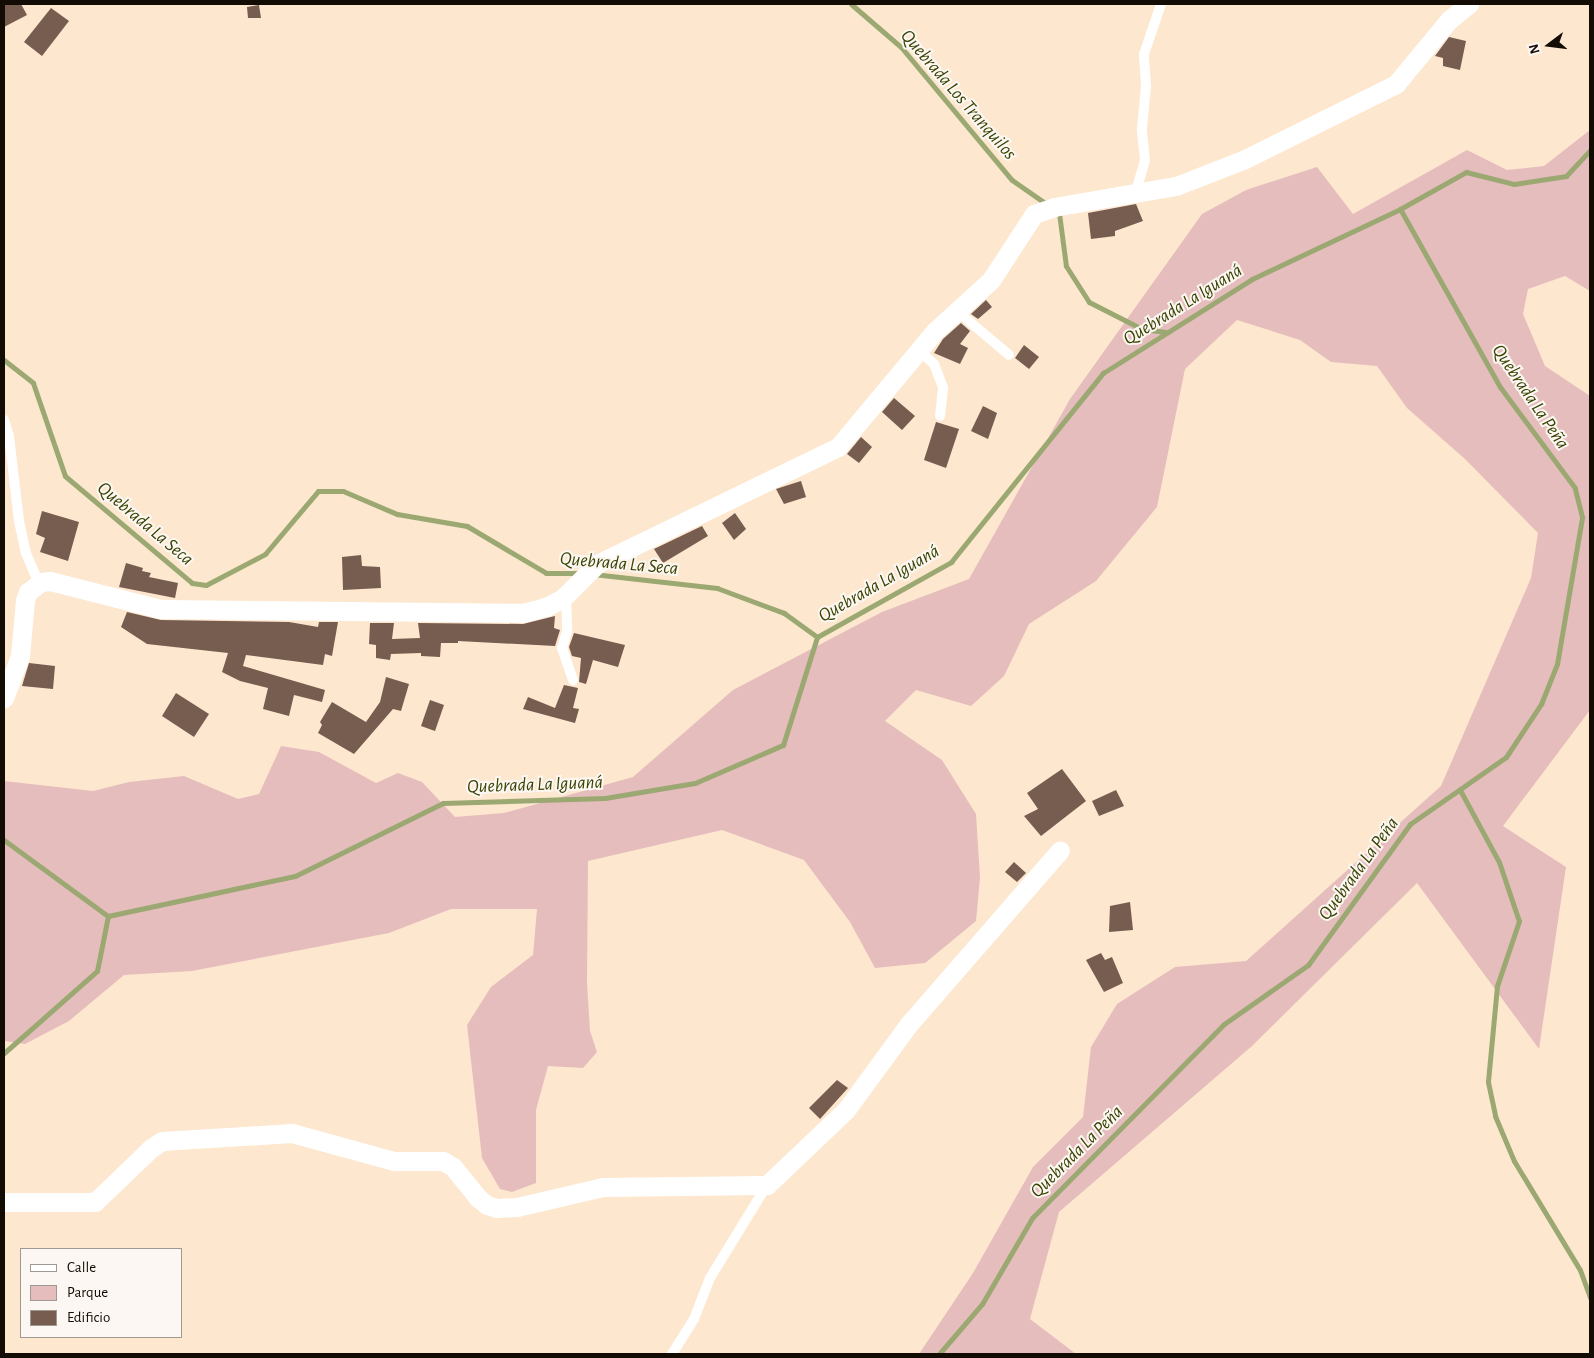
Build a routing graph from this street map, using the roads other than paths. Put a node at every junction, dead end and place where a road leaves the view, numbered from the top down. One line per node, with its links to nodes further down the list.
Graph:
1 (1161, 4): 3 (lane)
2 (1469, 4): 3 (street)
3 (1134, 196): 4 (street)
4 (957, 311): 5 (street); 6 (lane)
5 (919, 350): 7 (lane); 10 (street)
6 (1009, 355)
7 (940, 416)
8 (4, 420): 9 (lane)
9 (39, 584): 10 (street); 12 (street)
10 (566, 595): 11 (lane)
11 (573, 680)
12 (4, 698)
13 (1060, 850): 14 (street)
14 (767, 1185): 15 (street); 16 (lane)
15 (4, 1202)
16 (672, 1354)

